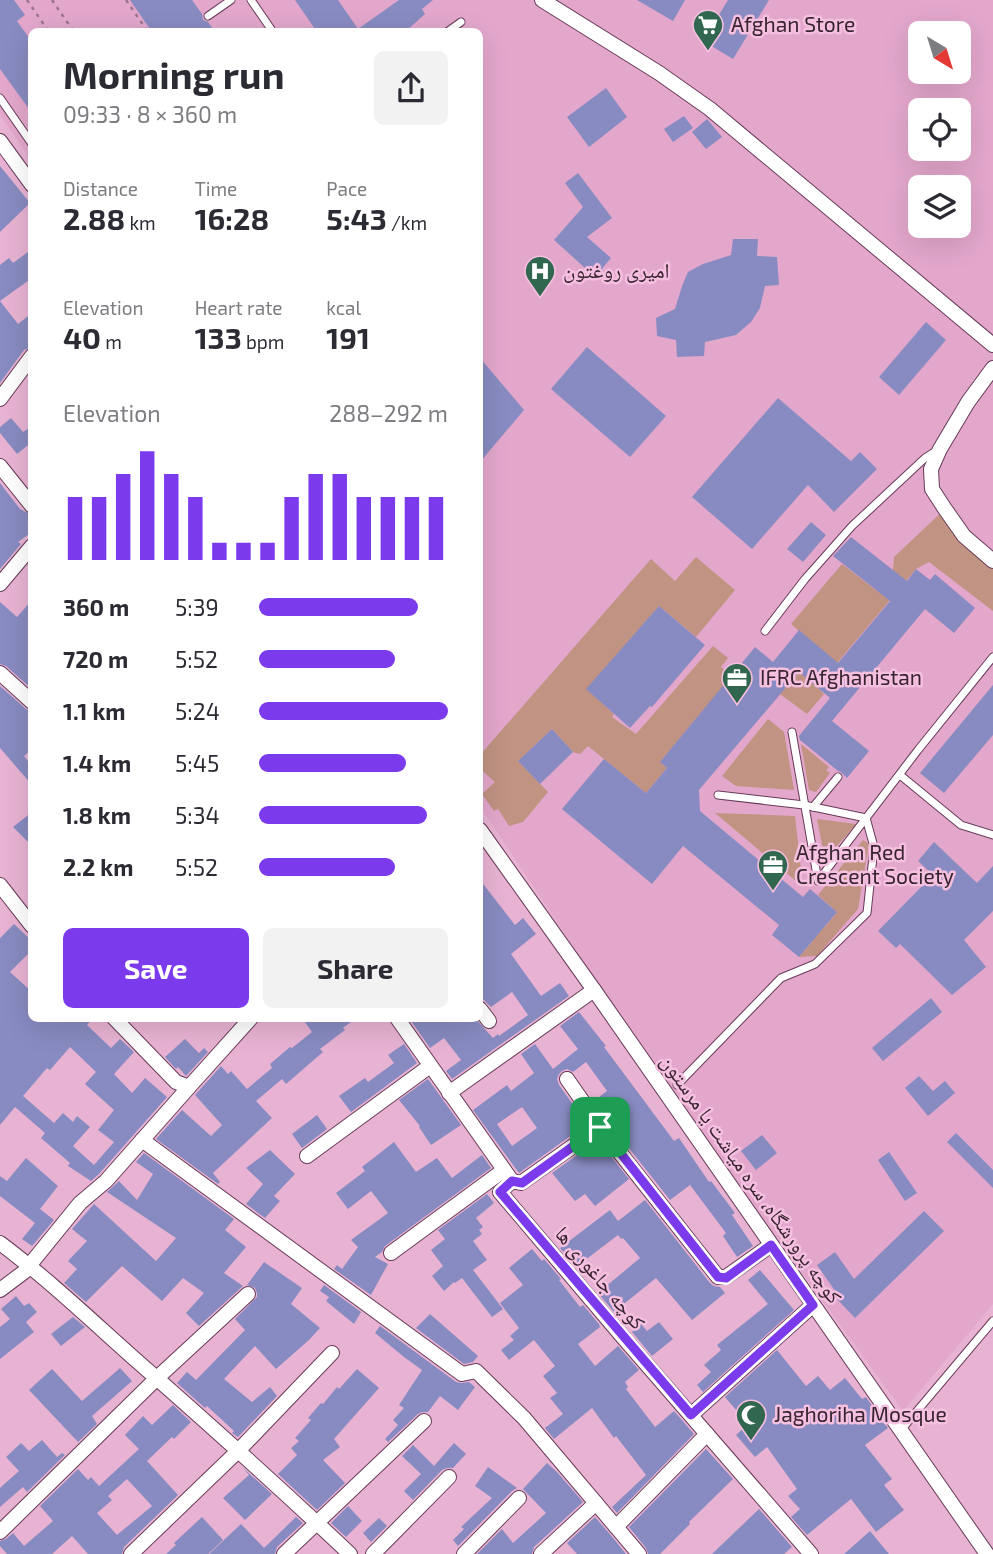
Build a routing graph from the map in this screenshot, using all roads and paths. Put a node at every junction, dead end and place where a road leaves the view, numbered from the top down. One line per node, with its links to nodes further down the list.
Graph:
1 (27, 0): 9 (path)
2 (52, 0): 10 (path)
3 (126, 0): 11 (path)
4 (231, 0): 7 (lane)
5 (251, 0): 12 (lane)
6 (542, 0): 18 (street)
7 (208, 16)
8 (461, 22): 13 (lane)
9 (46, 28)
10 (71, 28)
11 (145, 28)
12 (268, 28)
13 (453, 28)
14 (0, 98): 15 (lane)
15 (28, 138)
16 (0, 141): 17 (street)
17 (28, 180)
18 (993, 345)
19 (28, 361): 21 (street)
20 (993, 368): 22 (street)
21 (0, 399)
22 (940, 449): 26 (street); 28 (lane)
23 (0, 466): 24 (street)
24 (28, 501)
25 (28, 551): 27 (street)
26 (993, 561)
27 (0, 584)
28 (765, 631)
29 (993, 657): 33 (lane)
30 (0, 673): 31 (street)
31 (28, 698)
32 (792, 732): 36 (lane)
33 (900, 775): 38 (lane); 40 (lane)
34 (838, 777): 37 (lane)
35 (718, 795): 36 (lane)
36 (804, 805): 37 (lane); 38 (lane)
37 (813, 807): 38 (lane)
38 (866, 818): 53 (lane)
39 (483, 834): 45 (street, کوچه پرورشگاه، سره میاشت یا مرستون)
40 (993, 835)
41 (0, 884): 42 (street)
42 (10, 897): 43 (street); 44 (street)
43 (0, 908)
44 (28, 921)
45 (594, 990): 55 (street); 61 (street, کوچه پرورشگاه، سره میاشت یا مرستون)
46 (483, 1013): 47 (street)
47 (489, 1021)
48 (118, 1022): 54 (street)
49 (247, 1022): 54 (street)
50 (400, 1022): 51 (street)
51 (430, 1066): 55 (street); 58 (street)
52 (567, 1079): 56 (street)
53 (677, 1085)
54 (188, 1087): 57 (street)
55 (449, 1093): 59 (street)
56 (600, 1127): 59 (street); 61 (street)
57 (142, 1140): 63 (street); 77 (street)
58 (307, 1156)
59 (508, 1175): 62 (street); 70 (street, کوچه جاغوری ها)
60 (0, 1243): 63 (street)
61 (771, 1245): 66 (street, کوچه پرورشگاه، سره میاشت یا مرستون)
62 (391, 1254)
63 (30, 1265): 64 (street); 69 (street)
64 (0, 1290)
65 (248, 1294): 69 (street)
66 (813, 1305): 70 (street); 72 (street, کوچه پرورشگاه، سره میاشت یا مرستون)
67 (993, 1321): 72 (lane)
68 (332, 1353): 74 (street)
69 (157, 1378): 74 (street); 80 (street)
70 (691, 1415): 73 (street, کوچه جاغوری ها)
71 (424, 1421): 78 (street)
72 (901, 1430): 89 (street, کوچه پرورشگاه، سره میاشت یا مرستون)
73 (707, 1434): 79 (street); 88 (street, کوچه جاغوری ها)
74 (238, 1451): 78 (street); 81 (street)
75 (449, 1477): 84 (street)
76 (519, 1498): 85 (street)
77 (596, 1503): 79 (street); 86 (street)
78 (316, 1522): 82 (street); 83 (street)
79 (616, 1527): 87 (street)
80 (0, 1532)
81 (131, 1554)
82 (284, 1554)
83 (350, 1554)
84 (373, 1554)
85 (464, 1554)
86 (541, 1554)
87 (639, 1554)
88 (811, 1554)
89 (987, 1554)

